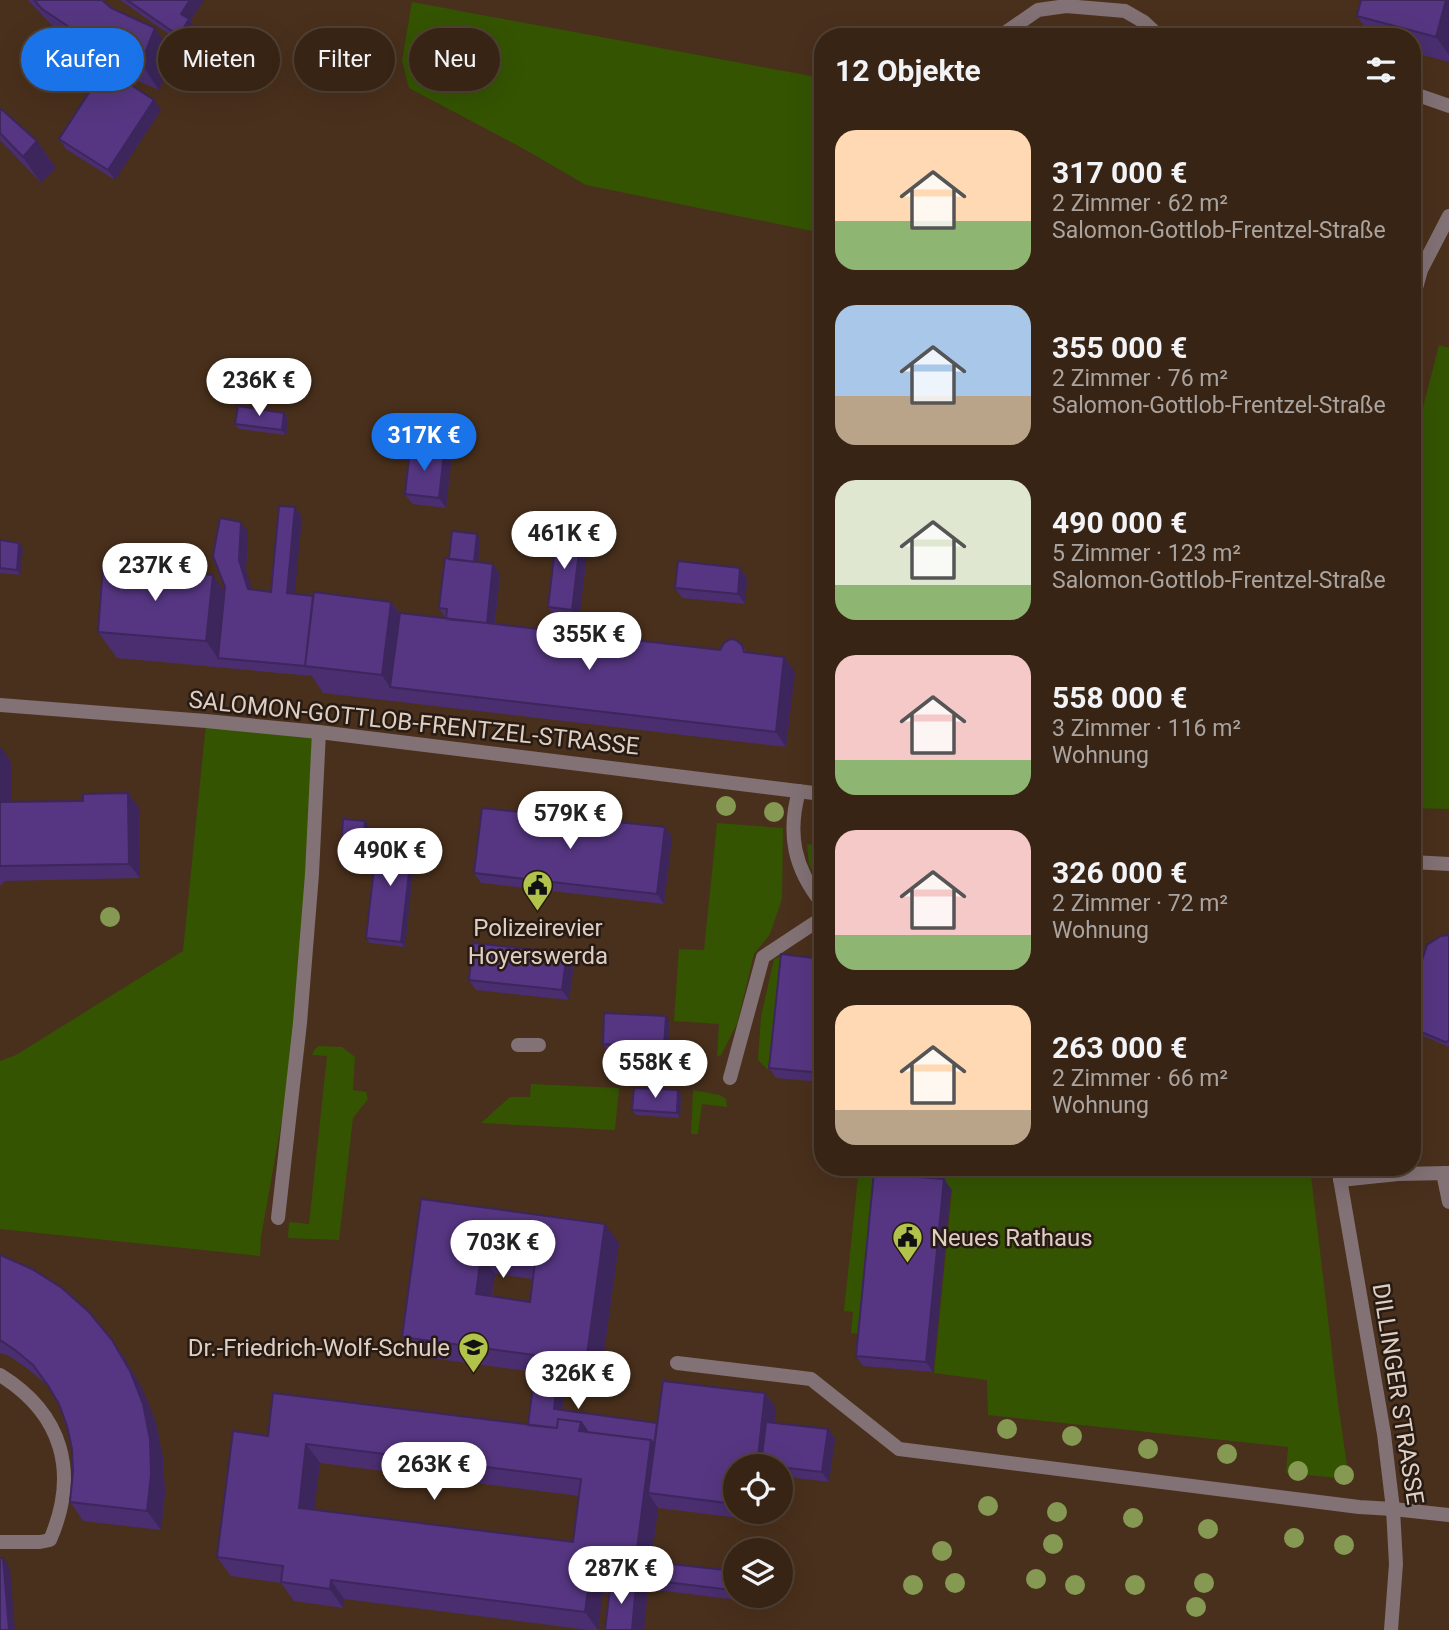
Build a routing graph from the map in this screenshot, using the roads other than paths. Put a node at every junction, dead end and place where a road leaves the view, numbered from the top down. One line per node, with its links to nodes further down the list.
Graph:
1 (1012, 28): 2 (street)
2 (1150, 28)
3 (1421, 96): 4 (street)
4 (1449, 106)
5 (1449, 216): 6 (street)
6 (1421, 260)
7 (0, 705): 8 (street, SALOMON-GOTTLOB-FRENTZEL-STRASSE)
8 (319, 732): 9 (street, SALOMON-GOTTLOB-FRENTZEL-STRASSE); 22 (street)
9 (799, 791): 10 (street, SALOMON-GOTTLOB-FRENTZEL-STRASSE); 13 (street)
10 (814, 793)
11 (1421, 862): 12 (street)
12 (1449, 864)
13 (814, 891)
14 (814, 923): 17 (street)
15 (518, 1045): 16 (street)
16 (539, 1045)
17 (730, 1078)
18 (1446, 1173): 19 (street); 21 (street)
19 (1421, 1174)
20 (1339, 1176): 25 (street, DILLINGER STRASSE)
21 (1449, 1202)
22 (278, 1218)
23 (677, 1363): 25 (street)
24 (0, 1376): 27 (street)
25 (1394, 1509): 26 (street); 28 (street, DILLINGER STRASSE)
26 (1449, 1515)
27 (0, 1542)
28 (1391, 1630)

